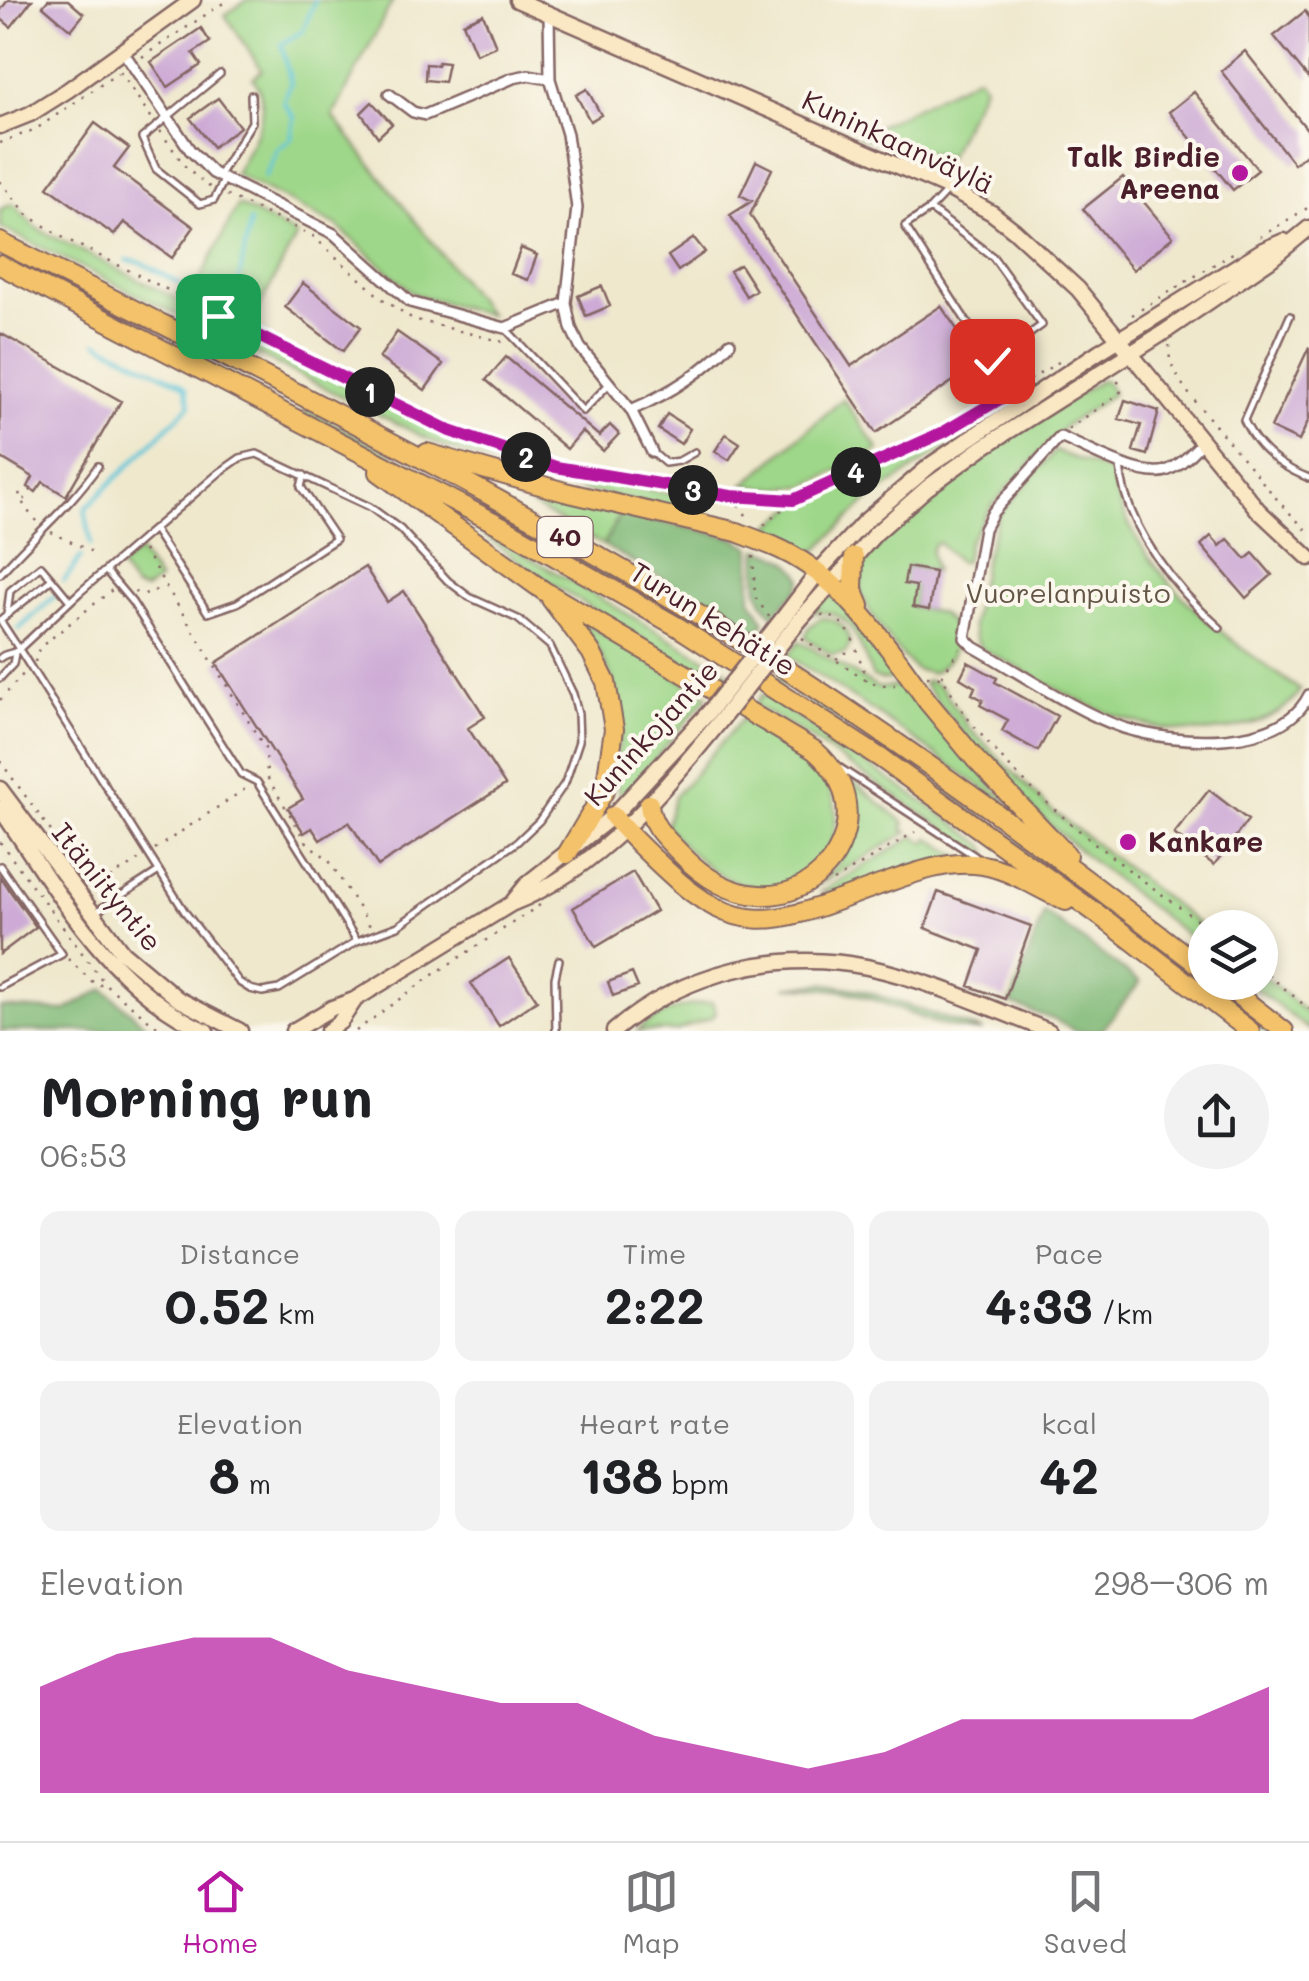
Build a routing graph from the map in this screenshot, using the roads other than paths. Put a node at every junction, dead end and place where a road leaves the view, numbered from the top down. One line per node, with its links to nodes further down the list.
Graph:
1 (193, 0): 4 (street)
2 (517, 0): 3 (street, Kuninkaanväylä)
3 (541, 7): 6 (street); 12 (street, Kuninkaanväylä)
4 (122, 50): 9 (street); 10 (street)
5 (220, 74): 9 (lane)
6 (550, 80): 8 (street); 17 (street)
7 (251, 94): 11 (lane)
8 (389, 94)
9 (169, 118): 11 (street); 11 (lane)
10 (0, 126)
11 (221, 178): 19 (street)
12 (950, 189): 13 (lane); 20 (street, Kuninkaanväylä)
13 (930, 209): 13 (lane)
14 (1304, 232): 20 (street, Kuninkojantie); 22 (street, Kuninkojantie)
15 (0, 242): 24 (highway, Turun kehätie / 40)
16 (0, 265): 26 (highway, Turun kehätie / 40)
17 (566, 303): 19 (street); 23 (street)
18 (1290, 316): 35 (lane)
19 (505, 328): 23 (lane)
20 (1116, 333): 22 (street, Kuninkaanväylä); 41 (street, Kuninkojantie)
21 (730, 344): 25 (street)
22 (1132, 353): 28 (street, Kuninkaanväylä); 37 (street, Kuninkojantie)
23 (609, 384): 25 (street)
24 (293, 390): 26 (lane); 29 (highway, Turun kehätie / 40)
25 (631, 410): 30 (street)
26 (283, 412): 27 (highway, Turun kehätie / 40)
27 (330, 437): 43 (highway); 66 (highway, Turun kehätie / 40)
28 (1203, 442): 32 (street); 38 (street, Kuninkaanväylä)
29 (394, 444): 41 (highway, bridge); 63 (highway, Turun kehätie / 40)
30 (652, 452): 31 (lane)
31 (695, 452)
32 (1120, 463): 48 (lane); 52 (street)
33 (98, 466): 40 (lane)
34 (304, 475): 36 (lane); 36 (lane); 67 (lane)
35 (1309, 478)
36 (154, 530): 39 (lane)
37 (854, 556): 41 (street, Kuninkojantie); 46 (highway)
38 (1309, 558)
39 (106, 571): 44 (lane); 67 (lane)
40 (0, 574)
41 (825, 577): 46 (highway); 53 (street, Kuninkojantie, bridge)
42 (52, 580): 44 (lane); 45 (lane); 45 (lane)
43 (544, 591): 54 (highway); 58 (highway)
44 (70, 601): 49 (lane)
45 (7, 614): 47 (lane)
46 (864, 616): 63 (highway, bridge)
47 (0, 620): 49 (lane)
48 (1220, 628)
49 (17, 651): 50 (lane); 51 (lane); 62 (lane)
50 (0, 658)
51 (0, 678)
52 (1309, 695)
53 (715, 716): 56 (street, Kuninkojantie); 58 (street, Kuninkojantie)
54 (823, 757): 56 (highway); 61 (lane)
55 (0, 789): 65 (street, Itäniityntie)
56 (649, 804): 58 (street, Kuninkojantie)
57 (0, 808): 65 (street, Itäniityntie)
58 (617, 809): 59 (highway); 59 (street, Kuninkojantie); 61 (highway); 64 (street, Kuninkojantie)
59 (566, 854): 64 (street, Kuninkojantie)
60 (0, 866): 70 (lane)
61 (990, 866): 66 (highway)
62 (159, 871): 65 (lane); 67 (lane)
63 (1098, 887): 68 (highway, Turun kehätie / 40)
64 (511, 904): 71 (street, Kuninkojantie)
65 (86, 918): 73 (street, Itäniityntie); 75 (street, Itäniityntie)
66 (1102, 918): 81 (highway, Turun kehätie / 40)
67 (357, 942)
68 (1188, 957)
69 (559, 960): 78 (lane)
70 (0, 987)
71 (354, 1000): 76 (street, Kuninkojantie); 77 (street, Kuninkojantie)
72 (1244, 1000): 82 (highway)
73 (190, 1026): 74 (street, Itäniityntie)
74 (206, 1031)
75 (240, 1031)
76 (293, 1031)
77 (328, 1031)
78 (556, 1031)
79 (614, 1031): 80 (street)
80 (1049, 1031)
81 (1250, 1031)
82 (1284, 1031)

